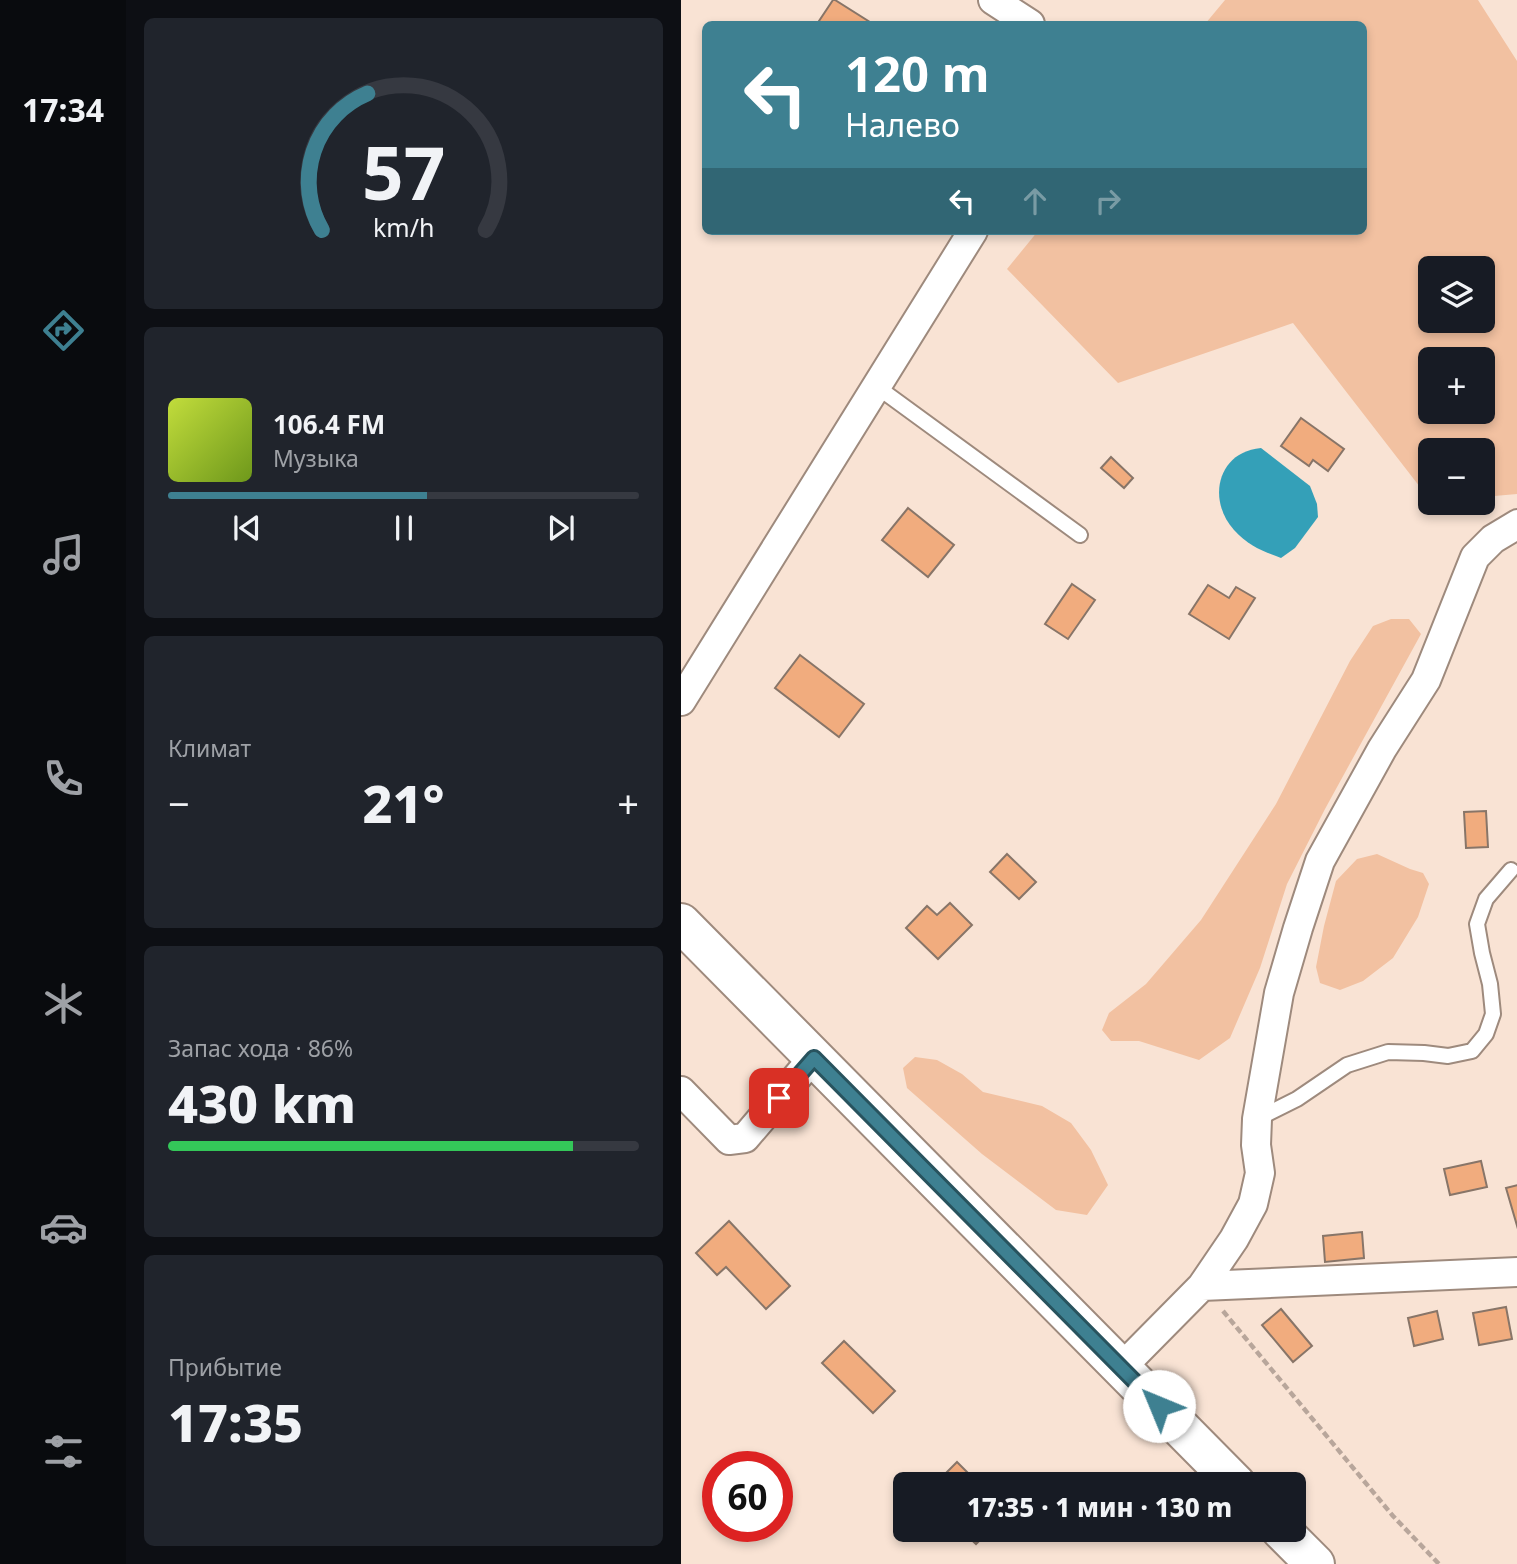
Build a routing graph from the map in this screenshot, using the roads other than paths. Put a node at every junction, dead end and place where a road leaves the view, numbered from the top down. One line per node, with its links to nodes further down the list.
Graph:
1 (993, 0): 2 (street)
2 (1025, 21)
3 (970, 235): 4 (street)
4 (876, 386): 6 (lane); 7 (street)
5 (1517, 524): 12 (street)
6 (1080, 535)
7 (681, 701)
8 (1511, 870): 12 (lane)
9 (681, 923): 10 (main road)
10 (814, 1058): 11 (street); 15 (main road)
11 (681, 1091)
12 (1257, 1119): 14 (street)
13 (1517, 1272): 14 (street)
14 (1202, 1286): 15 (street)
15 (1121, 1368): 16 (main road)
16 (1224, 1472)
17 (1293, 1542): 18 (main road)
18 (1315, 1564)

